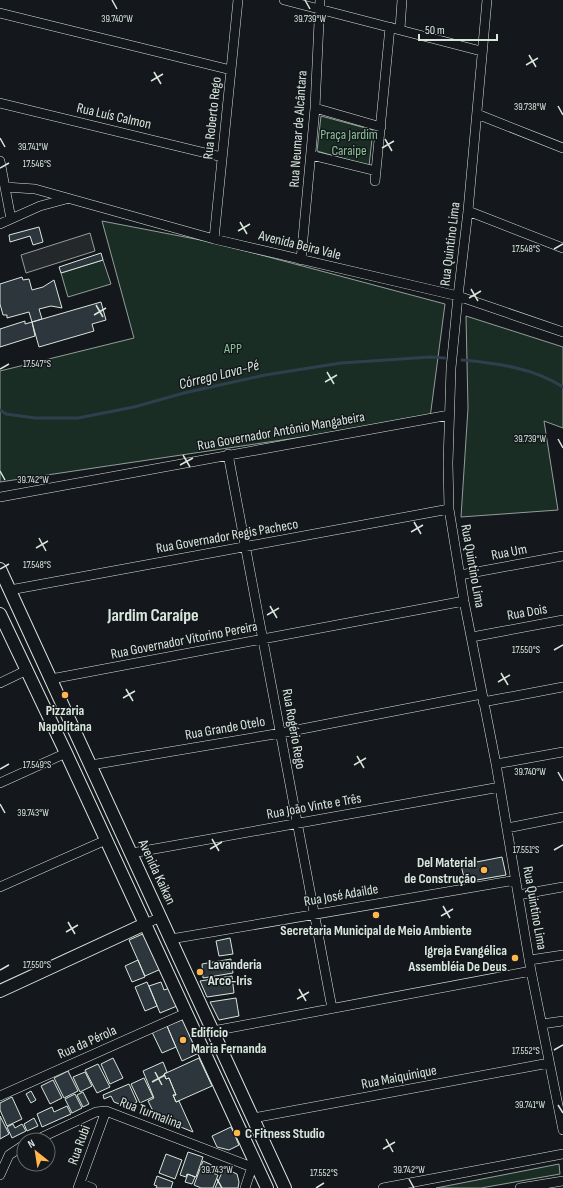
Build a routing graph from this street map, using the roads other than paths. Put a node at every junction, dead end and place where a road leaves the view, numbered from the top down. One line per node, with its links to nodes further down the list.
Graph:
1 (238, 0): 9 (street, Rua Roberto Rego)
2 (284, 0): 5 (street)
3 (402, 0): 7 (street)
4 (487, 0): 8 (street, Rua Quintino Lima)
5 (320, 5): 7 (street); 11 (street, Rua Neumar de Alcântara)
6 (0, 13): 9 (street)
7 (395, 28): 8 (street); 13 (street)
8 (481, 51): 12 (street, Rua Quintino Lima)
9 (231, 70): 16 (street, Rua Roberto Rego)
10 (0, 103): 16 (street, Rua Luís Calmon)
11 (315, 108): 13 (street); 15 (street, Rua Neumar de Alcântara)
12 (477, 114): 14 (street); 22 (street, Rua Quintino Lima)
13 (381, 127): 18 (street)
14 (563, 148)
15 (311, 155): 18 (street); 27 (street, Rua Neumar de Alcântara)
16 (222, 157): 25 (street, Rua Roberto Rego)
17 (0, 161): 20 (street)
18 (376, 171): 19 (street)
19 (375, 181)
20 (5, 187): 21 (street, Avenida Beira Vale); 23 (street)
21 (68, 199): 23 (street, Avenida Beira Vale); 25 (street, Avenida Beira Vale)
22 (468, 211): 26 (street); 28 (street, Rua Quintino Lima)
23 (11, 219): 24 (street, Avenida Beira Vale)
24 (0, 224)
25 (214, 239): 27 (street, Avenida Beira Vale)
26 (563, 248)
27 (301, 260): 28 (street, Avenida Beira Vale)
28 (458, 296): 29 (street, Avenida Beira Vale); 30 (street, Rua Quintino Lima)
29 (563, 332)
30 (449, 415): 31 (street, Rua Governador Antônio Mangabeira); 33 (street, Rua Quintino Lima)
31 (228, 454): 32 (street, Rua Governador Antônio Mangabeira); 34 (street, Rua Rogério Rego)
32 (0, 496)
33 (449, 509): 34 (street, Rua Governador Regis Pacheco); 37 (street, Rua Quintino Lima)
34 (245, 547): 38 (street, Rua Governador Regis Pacheco); 43 (street, Rua Rogério Rego)
35 (563, 556): 37 (street, Rua Um)
36 (0, 569): 38 (street, Avenida Kaikan)
37 (460, 575): 39 (street, Rua Quintino Lima)
38 (10, 590): 45 (street, Avenida Kaikan)
39 (464, 601): 42 (street, Rua Quintino Lima); 43 (street, Rua Governador Vitorino Pereira)
40 (0, 614): 44 (street)
41 (563, 620): 42 (street, Rua Dois)
42 (472, 637): 48 (street, Rua Quintino Lima)
43 (264, 639): 45 (street, Rua Governador Vitorino Pereira); 49 (street, Rua Rogério Rego)
44 (27, 670): 46 (street); 51 (street)
45 (51, 679): 53 (street, Avenida Kaikan)
46 (0, 683)
47 (563, 687): 48 (street, Rua Grande Otelo)
48 (483, 698): 49 (street, Rua Grande Otelo); 52 (street, Rua Quintino Lima)
49 (281, 733): 53 (street, Rua Grande Otelo); 57 (street, Rua Rogério Rego)
50 (563, 752): 52 (street)
51 (66, 753): 54 (street); 59 (street)
52 (496, 764): 55 (street, Rua Quintino Lima)
53 (91, 765): 60 (street, Avenida Kaikan)
54 (0, 784)
55 (500, 787): 57 (street, Rua João Vinte e Três); 58 (street, Rua Quintino Lima)
56 (563, 817): 58 (street)
57 (297, 823): 60 (street, Rua João Vinte e Três); 65 (street, Rua Rogério Rego)
58 (507, 828): 61 (street, Rua Quintino Lima)
59 (106, 840): 62 (street); 67 (street)
60 (132, 853): 66 (street, Avenida Kaikan)
61 (516, 880): 64 (street, Rua Quintino Lima); 65 (street, Rua José Adailde)
62 (0, 887)
63 (563, 888): 64 (street)
64 (518, 895): 70 (street, Rua Quintino Lima)
65 (313, 914): 68 (street, Rua José Adailde); 73 (street, Rua Rogério Rego)
66 (161, 916): 67 (street); 68 (street, Avenida Kaikan)
67 (145, 924): 72 (street); 74 (street)
68 (171, 939): 77 (street, Avenida Kaikan)
69 (563, 955): 70 (street)
70 (530, 960): 71 (street, Rua Quintino Lima)
71 (531, 971): 73 (street); 76 (street, Rua Quintino Lima)
72 (0, 992)
73 (332, 1008): 77 (street)
74 (186, 1013): 80 (street, Rua da Pérola); 87 (street)
75 (563, 1021): 76 (street)
76 (542, 1024): 78 (street, Rua Quintino Lima)
77 (213, 1031): 82 (street, Avenida Kaikan)
78 (549, 1063): 79 (street, Rua Quintino Lima); 82 (street, Rua Maiquinique)
79 (559, 1090): 83 (street, Rua Quintino Lima)
80 (0, 1096)
81 (106, 1111): 84 (street, Rua Turmalina); 87 (street, Rua Turmalina); 91 (street, Rua Rubi)
82 (253, 1118): 95 (street, Avenida Kaikan)
83 (563, 1130)
84 (53, 1132)
85 (16, 1150): 88 (street)
86 (563, 1154): 90 (street)
87 (255, 1168): 93 (street); 94 (street)
88 (0, 1175)
89 (563, 1181): 97 (street)
90 (429, 1183): 96 (street)
91 (79, 1186): 92 (street)
92 (92, 1188)
93 (245, 1188)
94 (267, 1188)
95 (285, 1188)
96 (383, 1188)
97 (520, 1188)

